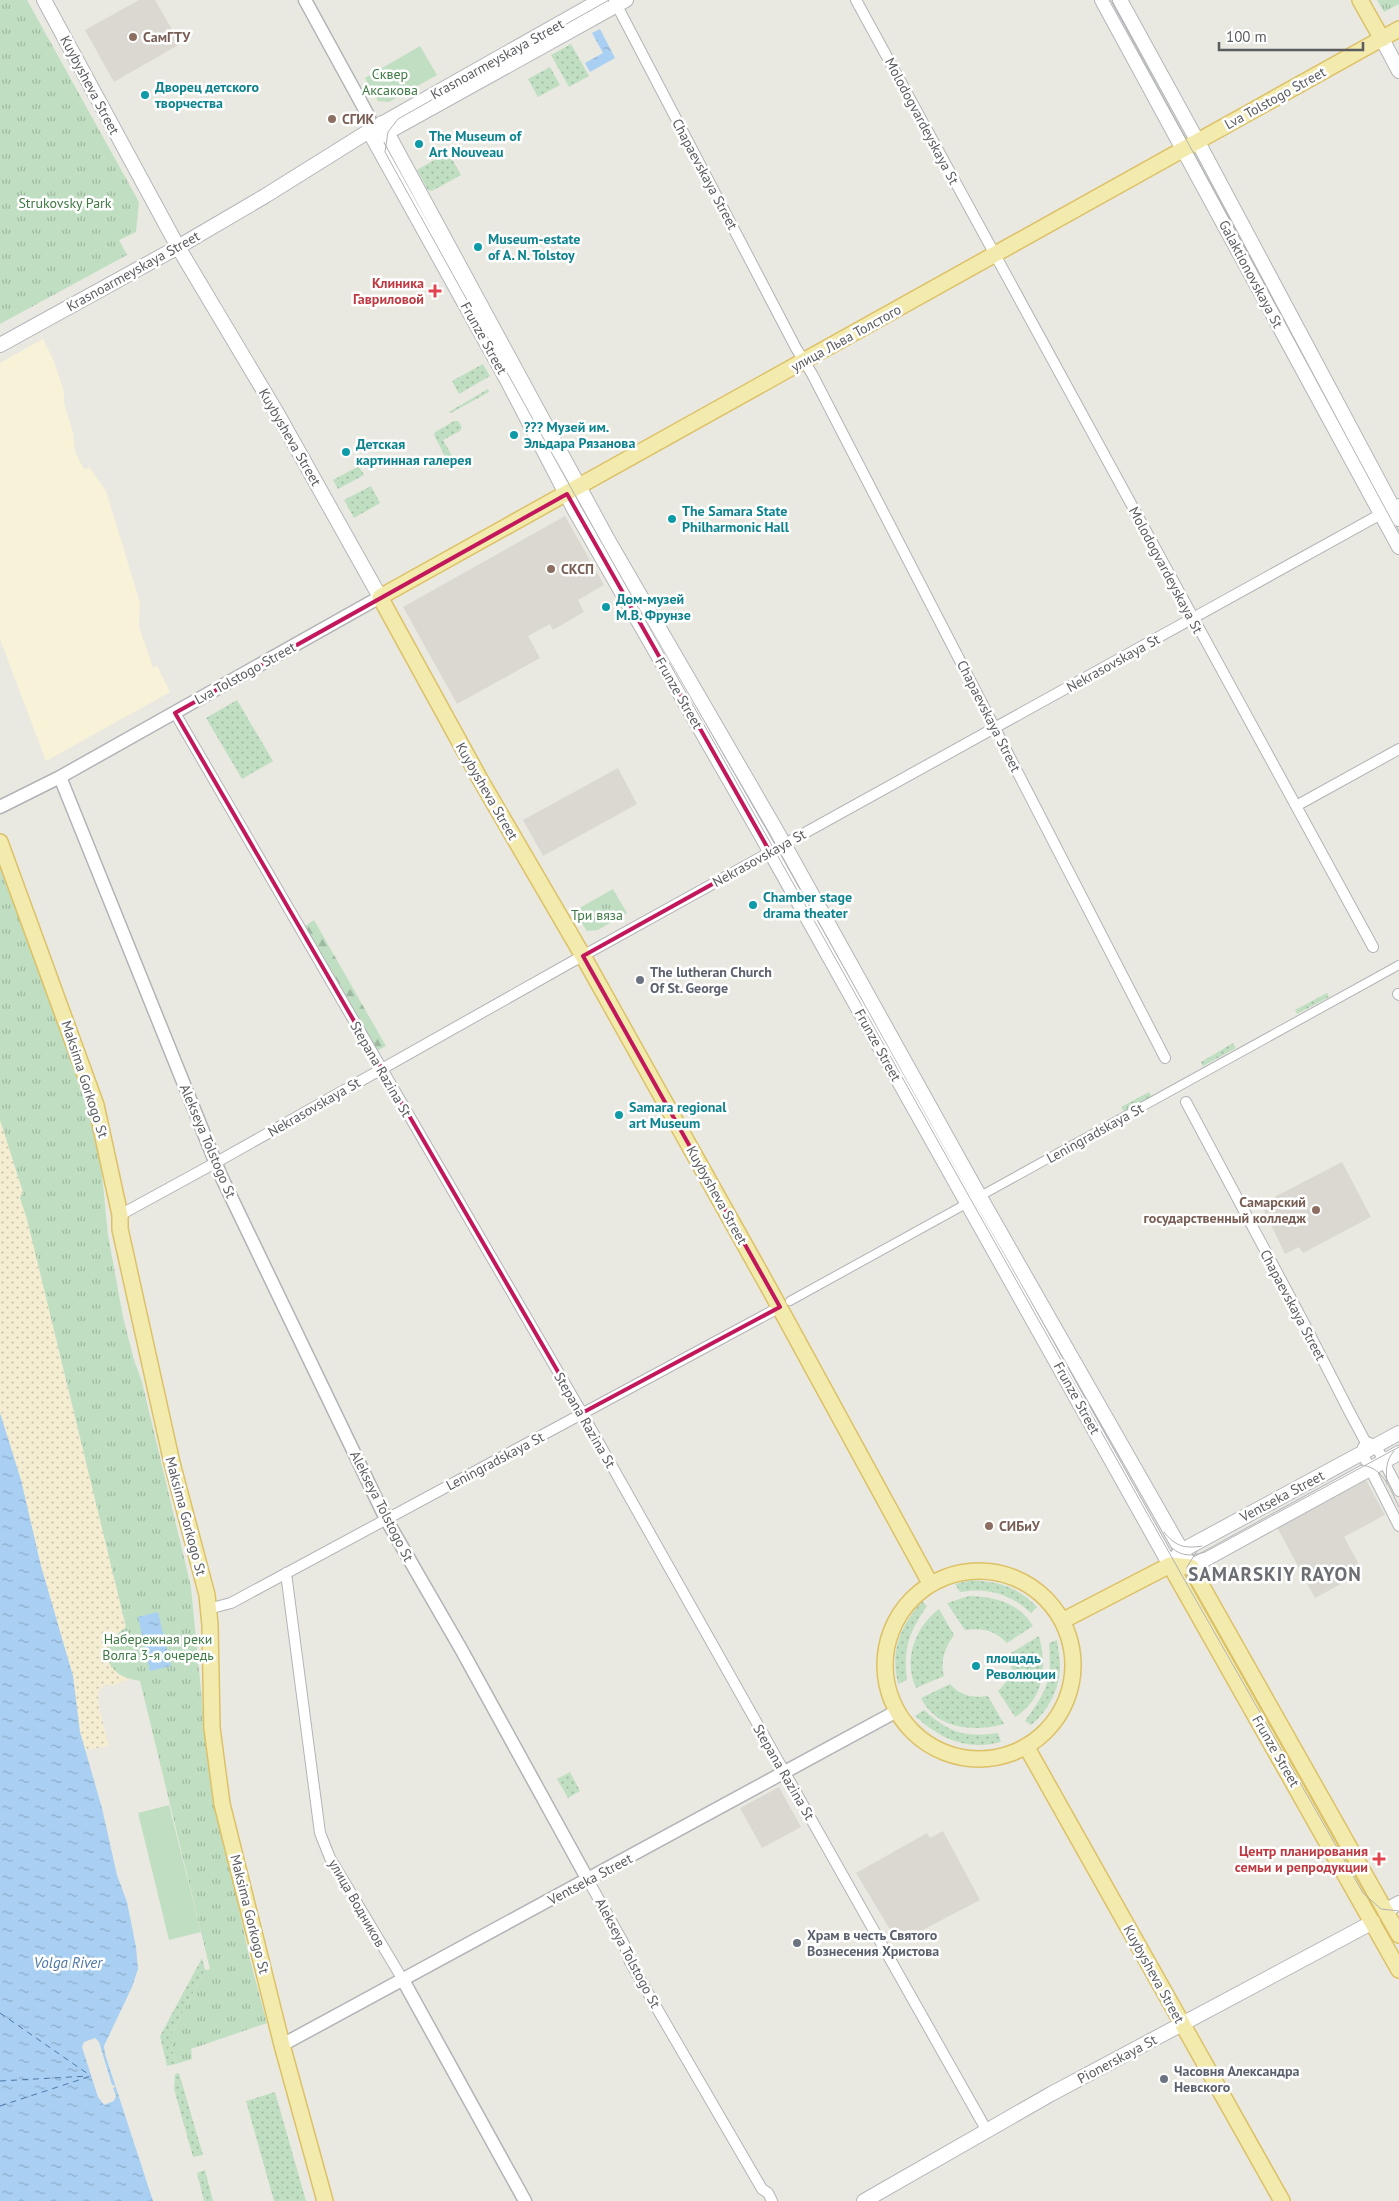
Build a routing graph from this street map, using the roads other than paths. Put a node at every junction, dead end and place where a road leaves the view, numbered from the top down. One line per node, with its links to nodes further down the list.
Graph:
1 (44, 0): 16 (main road, Kuybysheva Street)
2 (305, 0): 13 (street, Frunze Street)
3 (601, 0): 12 (main road, Krasnoarmeyskaya Street)
4 (856, 0): 17 (street, Molodogvardeyskaya St)
5 (1102, 0): 15 (main road, Galaktionovskaya St)
6 (1120, 0): 14 (main road)
7 (1360, 0): 10 (main road)
8 (619, 2): 12 (main road, Krasnoarmeyskaya Street); 19 (street, Chapaevskaya Street)
9 (1399, 29): 10 (main road, Lva Tolstogo Street)
10 (1382, 39): 11 (main road); 14 (main road, Lva Tolstogo Street)
11 (1399, 71)
12 (385, 128): 13 (main road, Krasnoarmeyskaya Street); 13 (street); 20 (main road, Frunze Street)
13 (371, 129): 16 (main road, Krasnoarmeyskaya Street); 20 (main road, Frunze Street)
14 (1198, 142): 15 (main road, улица Льва Толстого); 21 (main road)
15 (1183, 150): 17 (main road, улица Льва Толстого); 21 (main road, Galaktionovskaya St)
16 (178, 246): 18 (main road, Krasnoarmeyskaya Street); 23 (main road, Kuybysheva Street)
17 (995, 255): 19 (main road, улица Льва Толстого); 24 (street, Molodogvardeyskaya St)
18 (0, 345)
19 (804, 361): 20 (main road, улица Льва Толстого); 26 (street, Chapaevskaya Street)
20 (573, 490): 23 (main road, Lva Tolstogo Street); 32 (main road, Frunze Street); 33 (main road, Frunze Street)
21 (1393, 511): 22 (main road, Galaktionovskaya St); 24 (street, Nekrasovskaya St)
22 (1399, 547)
23 (380, 597): 25 (street, Lva Tolstogo Street); 35 (main road, Kuybysheva Street)
24 (1192, 619): 26 (street, Nekrasovskaya St); 29 (street, Molodogvardeyskaya St)
25 (175, 713): 28 (street, Lva Tolstogo Street); 38 (street, Stepana Razina St)
26 (995, 728): 32 (street, Nekrasovskaya St); 37 (street, Chapaevskaya Street)
27 (1399, 749): 29 (street)
28 (60, 777): 30 (street, Lva Tolstogo Street); 40 (street, Alekseya Tolstogo St)
29 (1296, 806): 34 (street, Molodogvardeyskaya St)
30 (0, 807)
31 (0, 842): 43 (main road, Maksima Gorkogo St)
32 (784, 844): 33 (street, Nekrasovskaya St); 41 (main road, Frunze Street)
33 (770, 852): 35 (street, Nekrasovskaya St); 42 (main road, Frunze Street)
34 (1373, 947)
35 (583, 956): 38 (street, Nekrasovskaya St); 44 (main road, Kuybysheva Street)
36 (1399, 965): 41 (street, Leningradskaya St)
37 (1165, 1058)
38 (381, 1069): 40 (street, Nekrasovskaya St); 45 (street, Stepana Razina St)
39 (1186, 1102): 47 (street, Chapaevskaya Street)
40 (216, 1163): 43 (street, Nekrasovskaya St); 52 (street, Alekseya Tolstogo St)
41 (980, 1197): 42 (street, Leningradskaya St); 54 (main road, Frunze Street)
42 (967, 1204): 44 (street, Leningradskaya St); 55 (main road, Frunze Street)
43 (120, 1215): 59 (main road, Maksima Gorkogo St)
44 (785, 1304): 45 (street, Leningradskaya St); 58 (main road, Kuybysheva Street)
45 (582, 1414): 52 (street, Leningradskaya St); 63 (street, Stepana Razina St)
46 (1399, 1433): 47 (main road, Ventseka Street)
47 (1367, 1446): 49 (street, Chapaevskaya Street); 50 (street, Chapaevskaya Street); 54 (main road, Ventseka Street)
48 (1399, 1453): 49 (main road, Ventseka Street)
49 (1384, 1462): 50 (main road, Ventseka Street); 51 (street, Chapaevskaya Street)
50 (1370, 1469): 53 (street, Chapaevskaya Street); 56 (main road, Ventseka Street)
51 (1399, 1491)
52 (386, 1519): 57 (street, Leningradskaya St); 64 (street, Alekseya Tolstogo St)
53 (1399, 1526)
54 (1181, 1551): 55 (main road, Ventseka Street); 56 (main road, Frunze Street)
55 (1170, 1565): 56 (main road); 60 (main road, Ventseka Street); 67 (main road, Frunze Street)
56 (1191, 1567): 66 (main road, Frunze Street)
57 (286, 1573): 59 (street, Leningradskaya St); 70 (street, улица Водников)
58 (930, 1583): 60 (main road); 61 (main road)
59 (208, 1609): 72 (main road, Maksima Gorkogo St)
60 (1062, 1621): 62 (main road)
61 (897, 1711): 62 (main road); 63 (street, Ventseka Street)
62 (1026, 1746): 71 (main road, Kuybysheva Street)
63 (785, 1773): 64 (street, Ventseka Street); 73 (street, Stepana Razina St)
64 (588, 1880): 70 (street, Ventseka Street); 74 (street, Alekseya Tolstogo St)
65 (1399, 1903): 66 (main road, Pionerskaya St)
66 (1392, 1916): 67 (main road, Pionerskaya St); 68 (main road, Frunze Street)
67 (1373, 1922): 69 (main road, Frunze Street); 71 (main road, Pionerskaya St)
68 (1399, 1935)
69 (1399, 1970)
70 (403, 1980): 72 (street, Ventseka Street); 76 (street, улица Водников)
71 (1182, 2023): 73 (main road, Pionerskaya St); 78 (main road, Kuybysheva Street)
72 (282, 2045): 75 (main road, Maksima Gorkogo St)
73 (986, 2131): 77 (main road, Pionerskaya St)
74 (770, 2197)
75 (325, 2201)
76 (525, 2201)
77 (864, 2201)
78 (1282, 2201)

